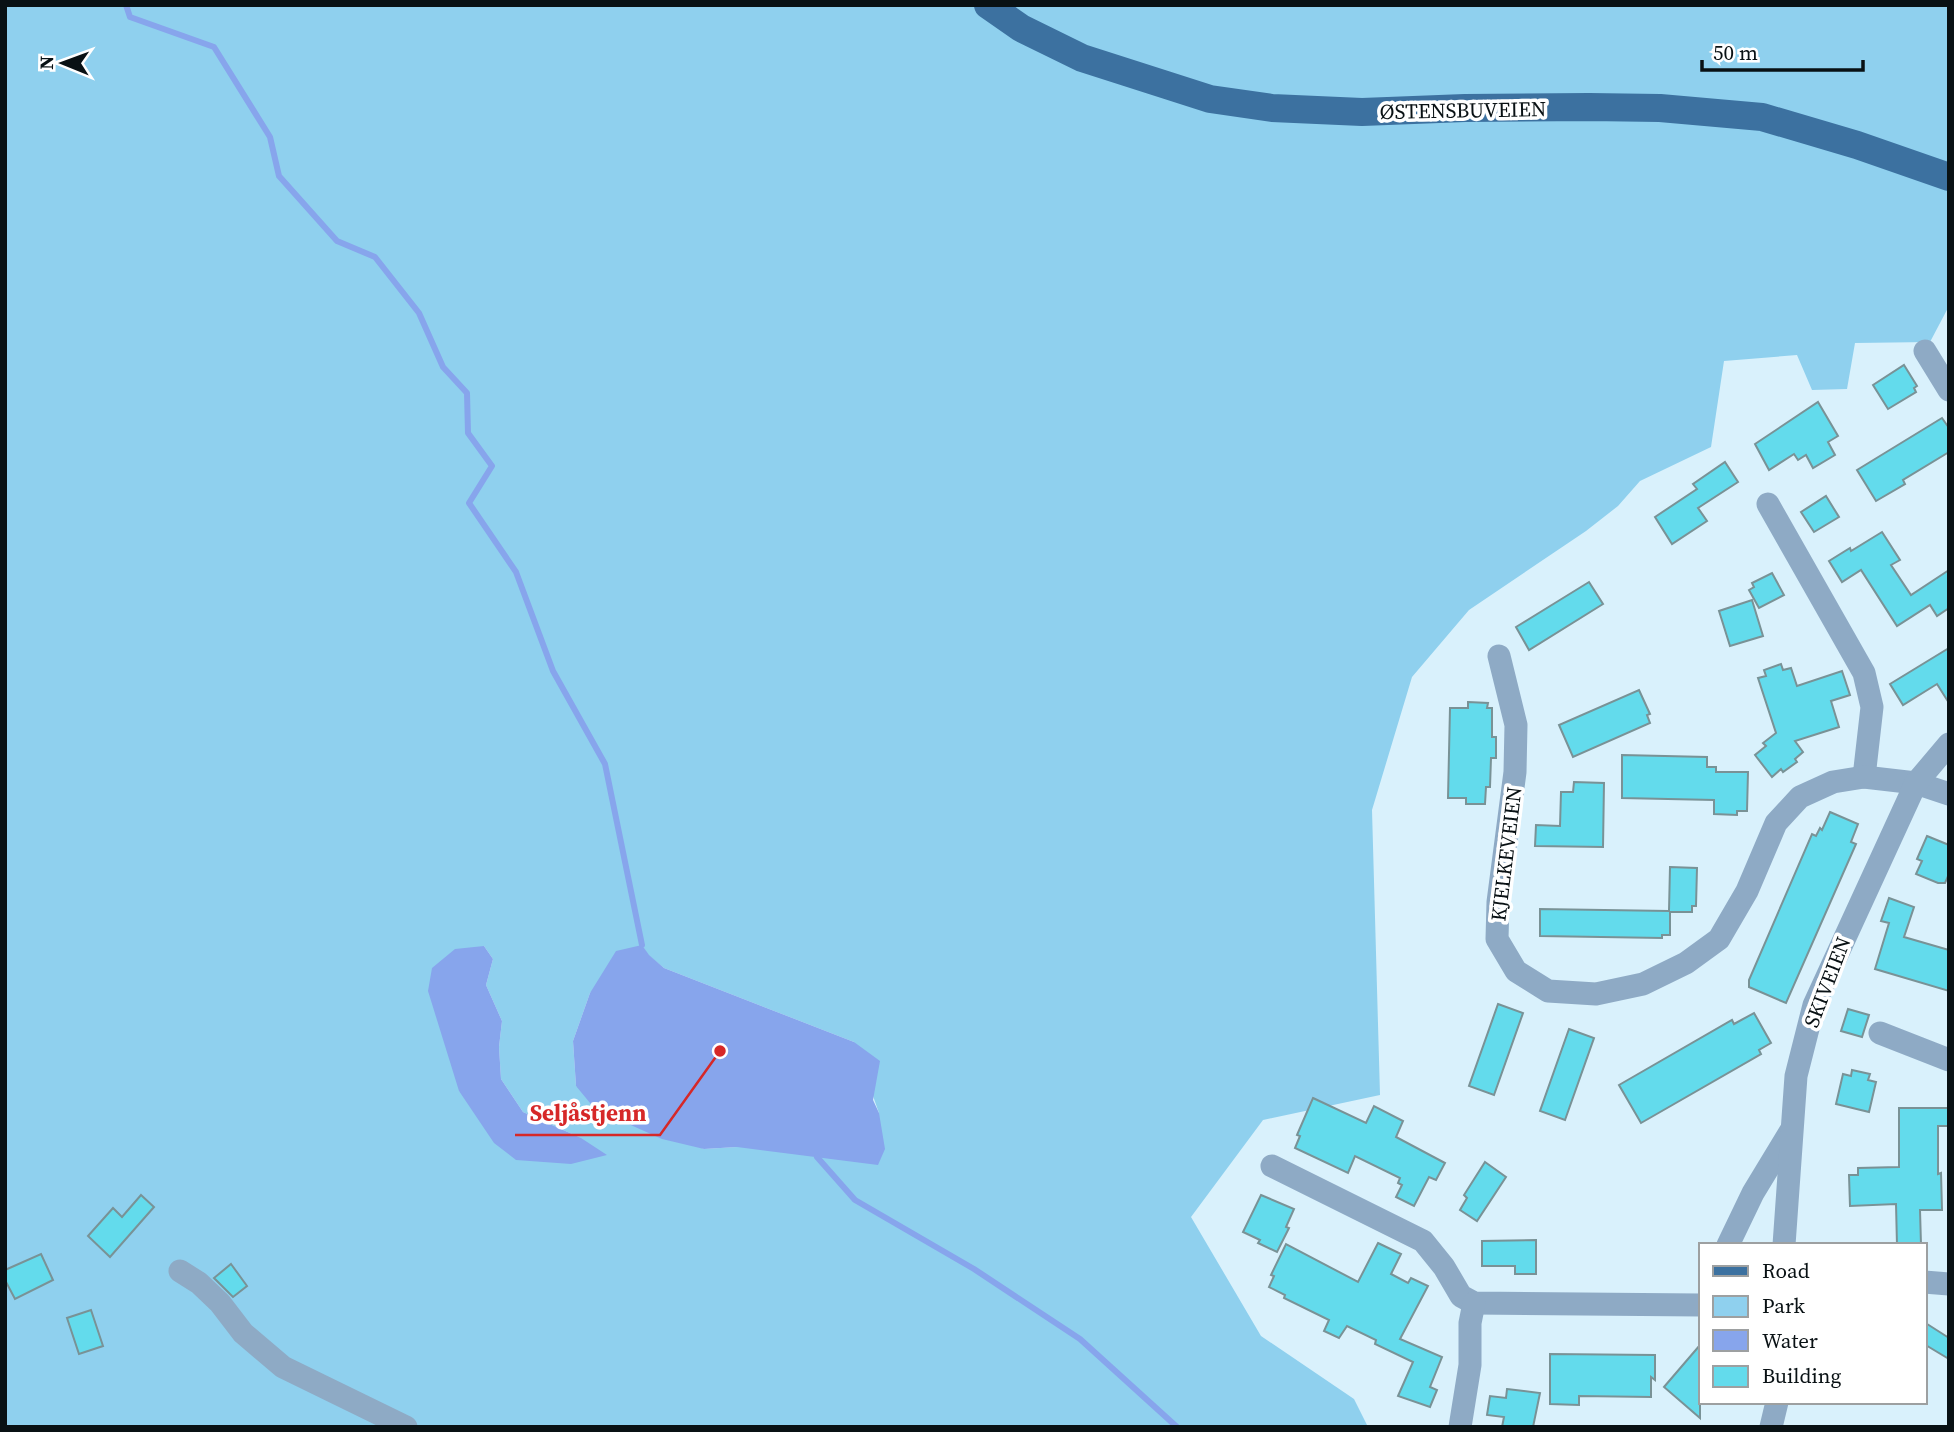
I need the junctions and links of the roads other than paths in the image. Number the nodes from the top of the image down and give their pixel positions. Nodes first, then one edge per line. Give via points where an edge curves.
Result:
1 (988, 5) edge
2 (1949, 177) edge
3 (1925, 351) dead end
4 (1949, 390) edge
5 (1768, 504) dead end
6 (1499, 656) dead end
7 (1949, 744) edge
8 (1864, 777) junction
9 (1916, 783) junction
10 (1949, 794) edge
11 (1880, 1032) dead end
12 (1949, 1060) edge
13 (1792, 1129) junction
14 (1272, 1166) dead end
15 (1729, 1243) edge
16 (1784, 1243) edge
17 (180, 1271) dead end
18 (1926, 1282) edge
19 (1949, 1284) edge
20 (1474, 1303) junction
21 (1699, 1305) edge
22 (1777, 1404) edge
23 (406, 1427) edge
24 (1460, 1427) edge
25 (1772, 1427) edge

1 - 2 main road, ØSTENSBUVEIEN via 1021,28 1082,58 1210,99 1272,108 1362,112 1589,107 1762,117
3 - 4 street
5 - 8 street via 1864,673 1872,707
6 - 8 street, KJELKEVEIEN via 1516,725 1516,772 1497,939 1516,971 1548,991 1597,995 1643,984 1686,963 1719,939 1776,823 1800,797 1833,782
7 - 9 street, SKIVEIEN
8 - 9 street, KJELKEVEIEN
9 - 10 street, KJELKEVEIEN
9 - 13 street, SKIVEIEN via 1814,1005 1796,1076
11 - 12 street
13 - 15 street
13 - 16 street, SKIVEIEN
14 - 20 street via 1423,1241 1461,1296
17 - 23 street via 199,1283 243,1333 283,1367
18 - 19 street
20 - 21 street
20 - 24 street
22 - 25 street

